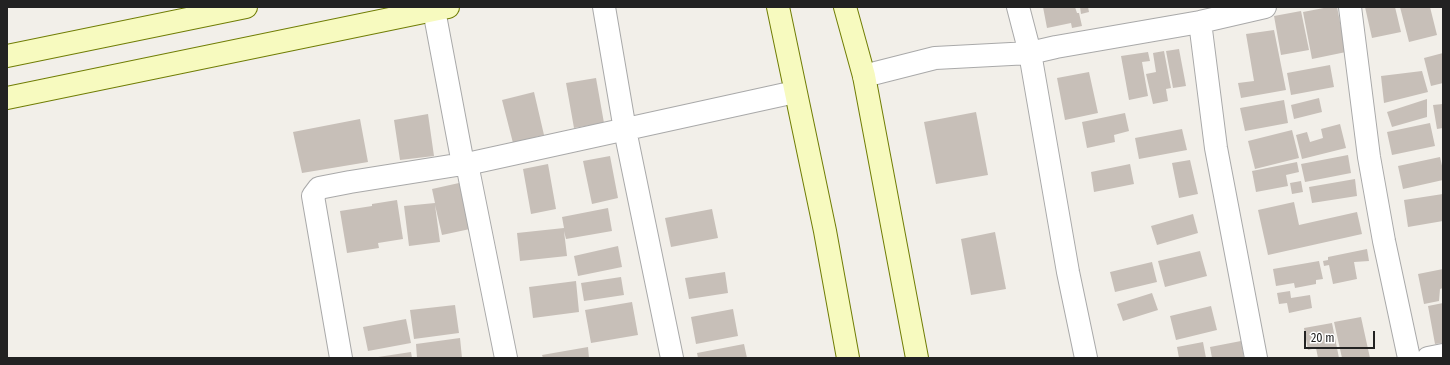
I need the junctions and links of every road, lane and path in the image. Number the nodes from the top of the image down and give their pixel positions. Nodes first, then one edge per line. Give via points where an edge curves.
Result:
1 (246, 7) edge
2 (604, 7) edge
3 (778, 7) edge
4 (844, 7) edge
5 (1018, 7) edge
6 (1265, 7) edge
7 (1350, 7) edge
8 (441, 9) edge
9 (1200, 22) junction
10 (1030, 53) junction
11 (7, 56) edge
12 (864, 76) junction
13 (795, 92) junction
14 (7, 98) edge
15 (625, 130) junction
16 (465, 164) junction
17 (341, 358) edge
18 (506, 358) edge
19 (672, 358) edge
20 (848, 358) edge
21 (917, 358) edge
22 (1086, 358) edge
23 (1256, 358) edge
24 (1409, 358) edge

1 - 11 main road
2 - 15 street
3 - 13 main road
4 - 12 main road
5 - 10 street
6 - 9 street
7 - 24 street via 1369,157
8 - 14 main road
8 - 16 street
9 - 10 street
9 - 23 street via 1216,148
10 - 12 street via 935,58
10 - 22 street via 1068,272
12 - 21 main road
13 - 15 street
13 - 20 main road via 825,231
15 - 16 street
15 - 19 street
16 - 17 street via 330,185 319,188 313,196
16 - 18 street

